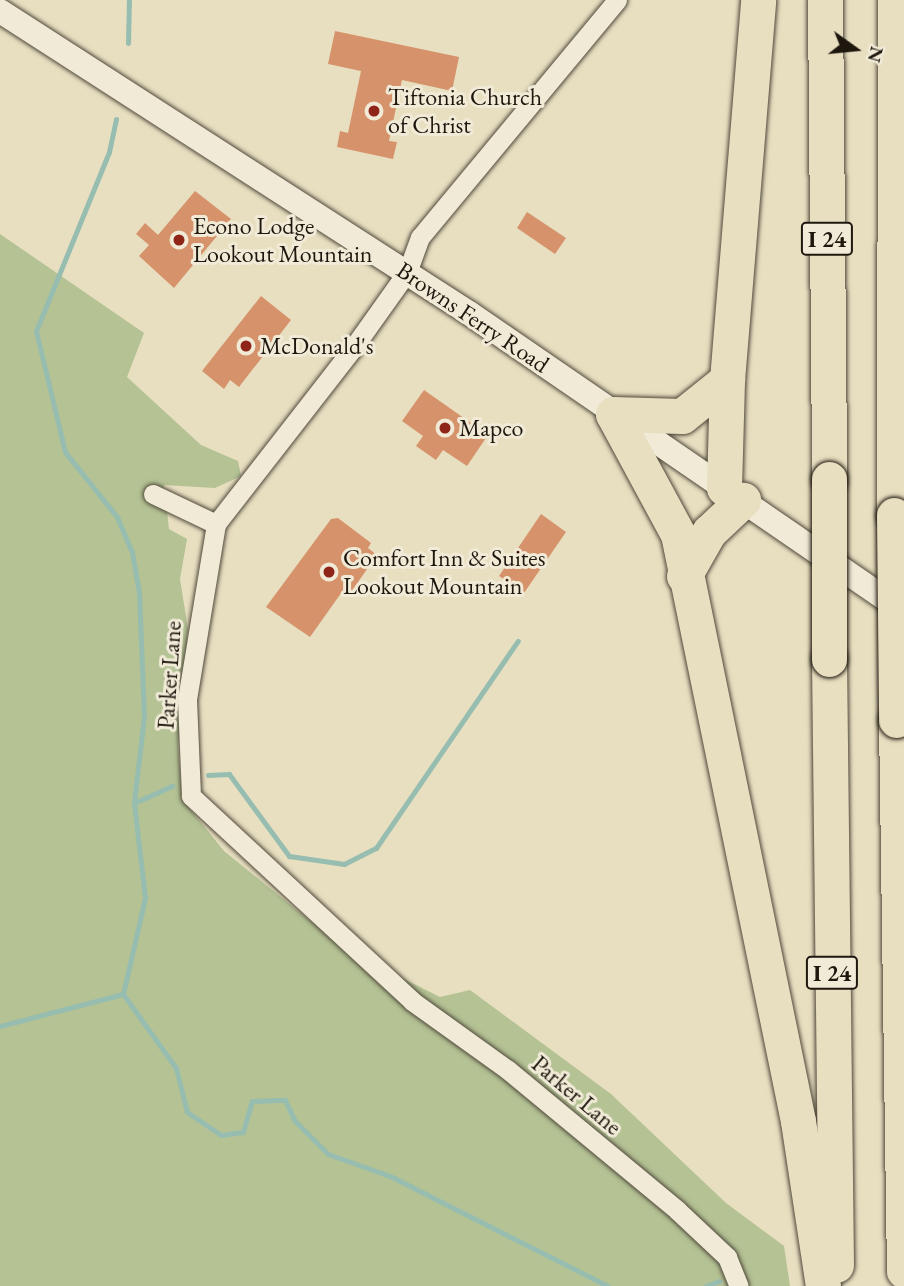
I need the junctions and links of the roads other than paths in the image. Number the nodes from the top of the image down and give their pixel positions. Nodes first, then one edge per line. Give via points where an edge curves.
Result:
1 (617, 0) edge
2 (758, 0) edge
3 (825, 0) edge
4 (895, 0) edge
5 (0, 11) edge
6 (407, 272) junction
7 (727, 380) junction
8 (612, 414) junction
9 (153, 494) dead end
10 (733, 494) junction
11 (216, 524) junction
12 (684, 576) junction
13 (904, 612) edge
14 (904, 1271) edge
15 (739, 1286) edge
16 (823, 1286) edge
17 (836, 1286) edge

1 - 6 street, Parker Lane via 420,237
2 - 7 highway
3 - 17 highway, I 24, bridge
4 - 14 highway, bridge via 894,515
5 - 6 street, Browns Ferry Road
6 - 8 street, Browns Ferry Road
6 - 11 street, Parker Lane
7 - 8 highway via 682,416
7 - 10 highway
8 - 10 street, Browns Ferry Road
8 - 12 highway via 678,534
9 - 11 street
10 - 12 highway
10 - 13 street, Browns Ferry Road
11 - 15 street, Parker Lane via 187,700 191,796 412,1001 508,1070 677,1210 727,1257
12 - 16 highway via 797,1121

